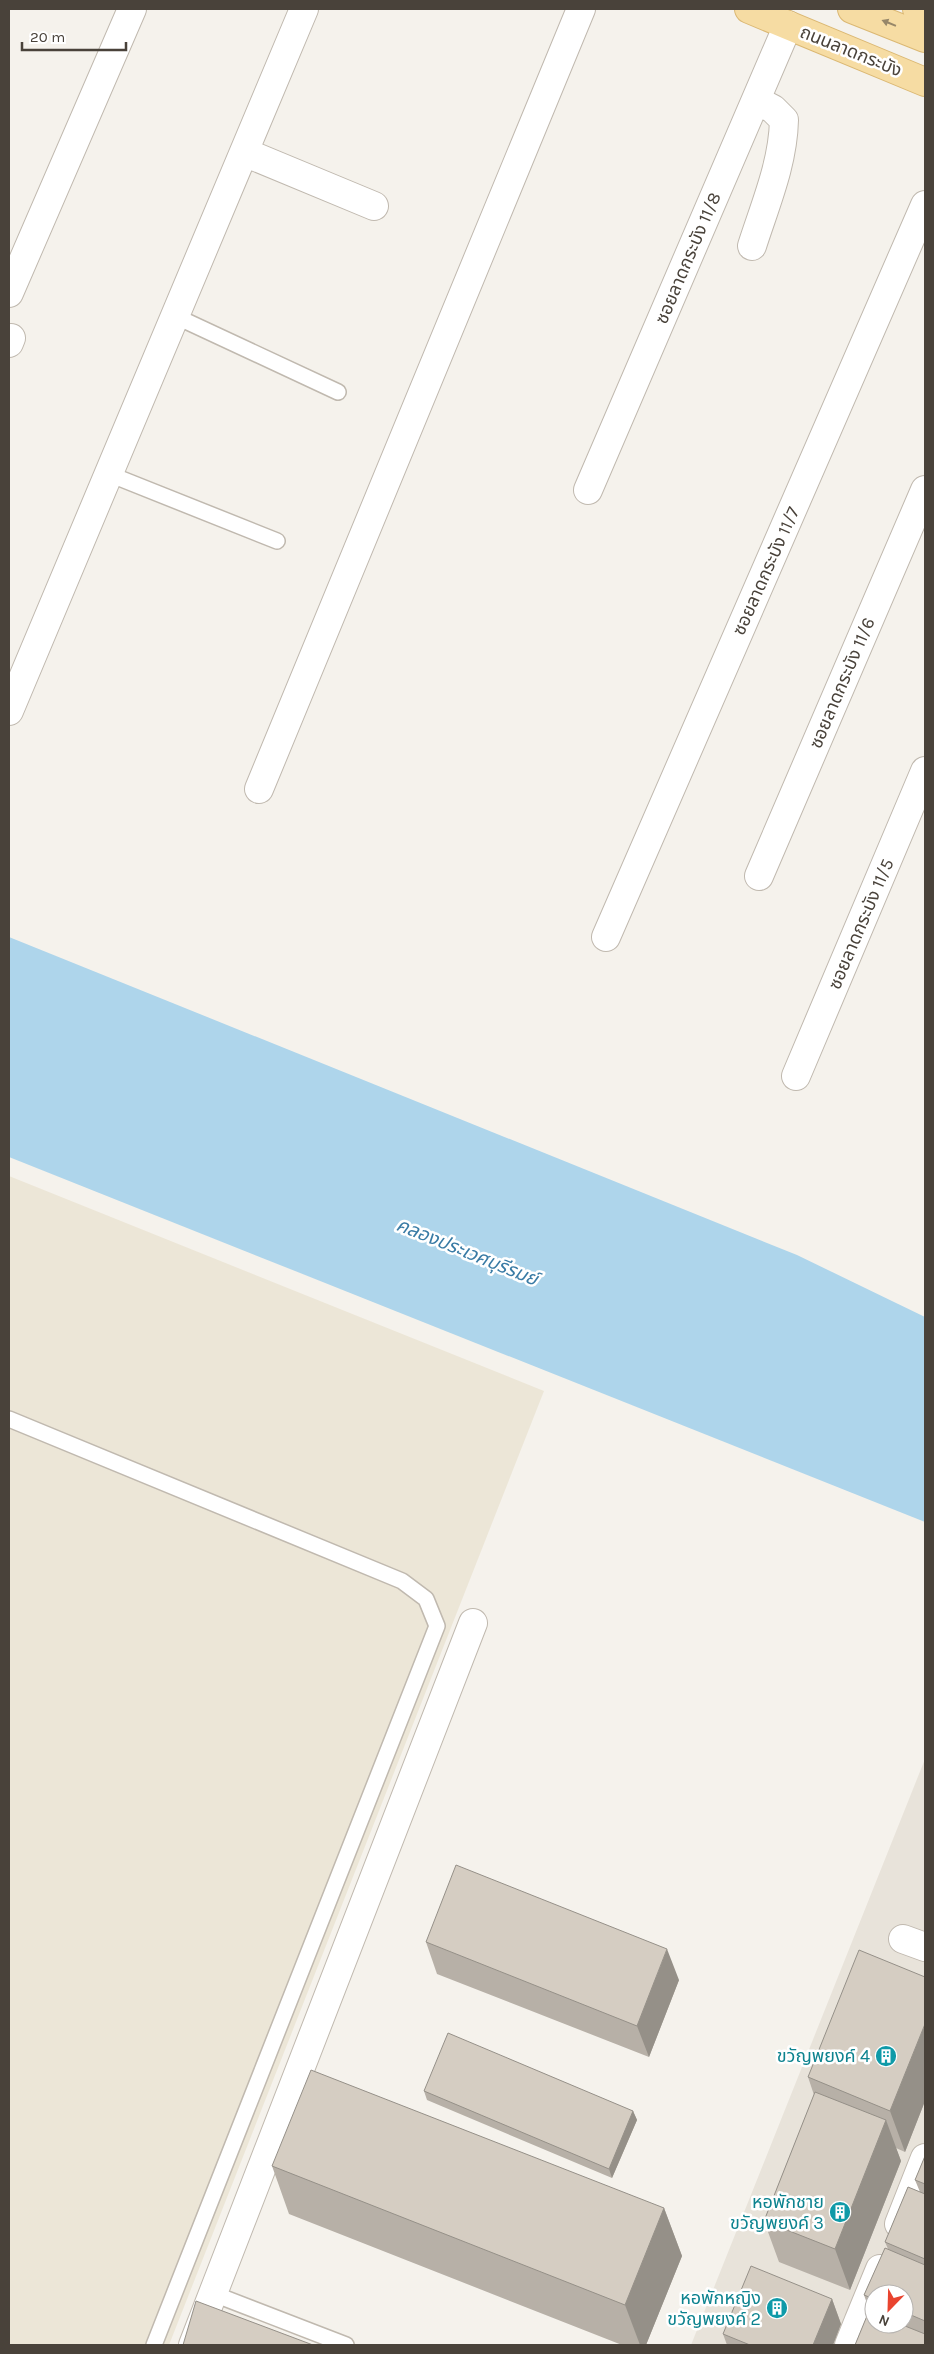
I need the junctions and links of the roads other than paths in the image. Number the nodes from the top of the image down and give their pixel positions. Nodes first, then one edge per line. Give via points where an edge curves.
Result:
1 (132, 9) edge
2 (304, 9) edge
3 (581, 9) edge
4 (749, 9) edge
5 (852, 9) edge
6 (916, 9) edge
7 (925, 12) edge
8 (788, 25) junction
9 (925, 38) edge
10 (925, 82) edge
11 (756, 100) junction
12 (244, 152) junction
13 (925, 205) edge
14 (374, 206) dead end
15 (752, 246) dead end
16 (9, 293) edge
17 (175, 316) junction
18 (338, 392) dead end
19 (109, 474) junction
20 (588, 490) dead end
21 (925, 490) edge
22 (277, 541) dead end
23 (9, 711) edge
24 (925, 771) edge
25 (259, 789) dead end
26 (759, 876) dead end
27 (606, 937) dead end
28 (796, 1076) dead end
29 (9, 1419) edge
30 (473, 1623) dead end
31 (925, 2158) edge
32 (925, 2206) edge
33 (878, 2284) edge
34 (893, 2284) edge
35 (214, 2294) junction
36 (864, 2319) edge
37 (154, 2345) edge
38 (194, 2345) edge
39 (346, 2345) edge
40 (849, 2345) edge

1 - 16 street
2 - 12 street
3 - 25 street
4 - 8 main road, ถนนลาดกระบัง
9 -> 5 main road
6 - 7 main road
8 - 10 main road, ถนนลาดกระบัง
8 - 11 street, ซอยลาดกระบัง 11/8
11 - 15 street via 773,109 784,120 784,139
11 - 20 street, ซอยลาดกระบัง 11/8
12 - 14 street
12 - 17 street
13 - 27 street, ซอยลาดกระบัง 11/7
17 - 18 lane
17 - 19 street
19 - 22 lane
19 - 23 street
21 - 26 street, ซอยลาดกระบัง 11/6
24 - 28 street, ซอยลาดกระบัง 11/5
29 - 37 lane via 402,1580 426,1599 437,1626
30 - 35 street
31 - 33 street
32 - 34 street
35 - 38 street
35 - 39 lane
36 - 40 street

